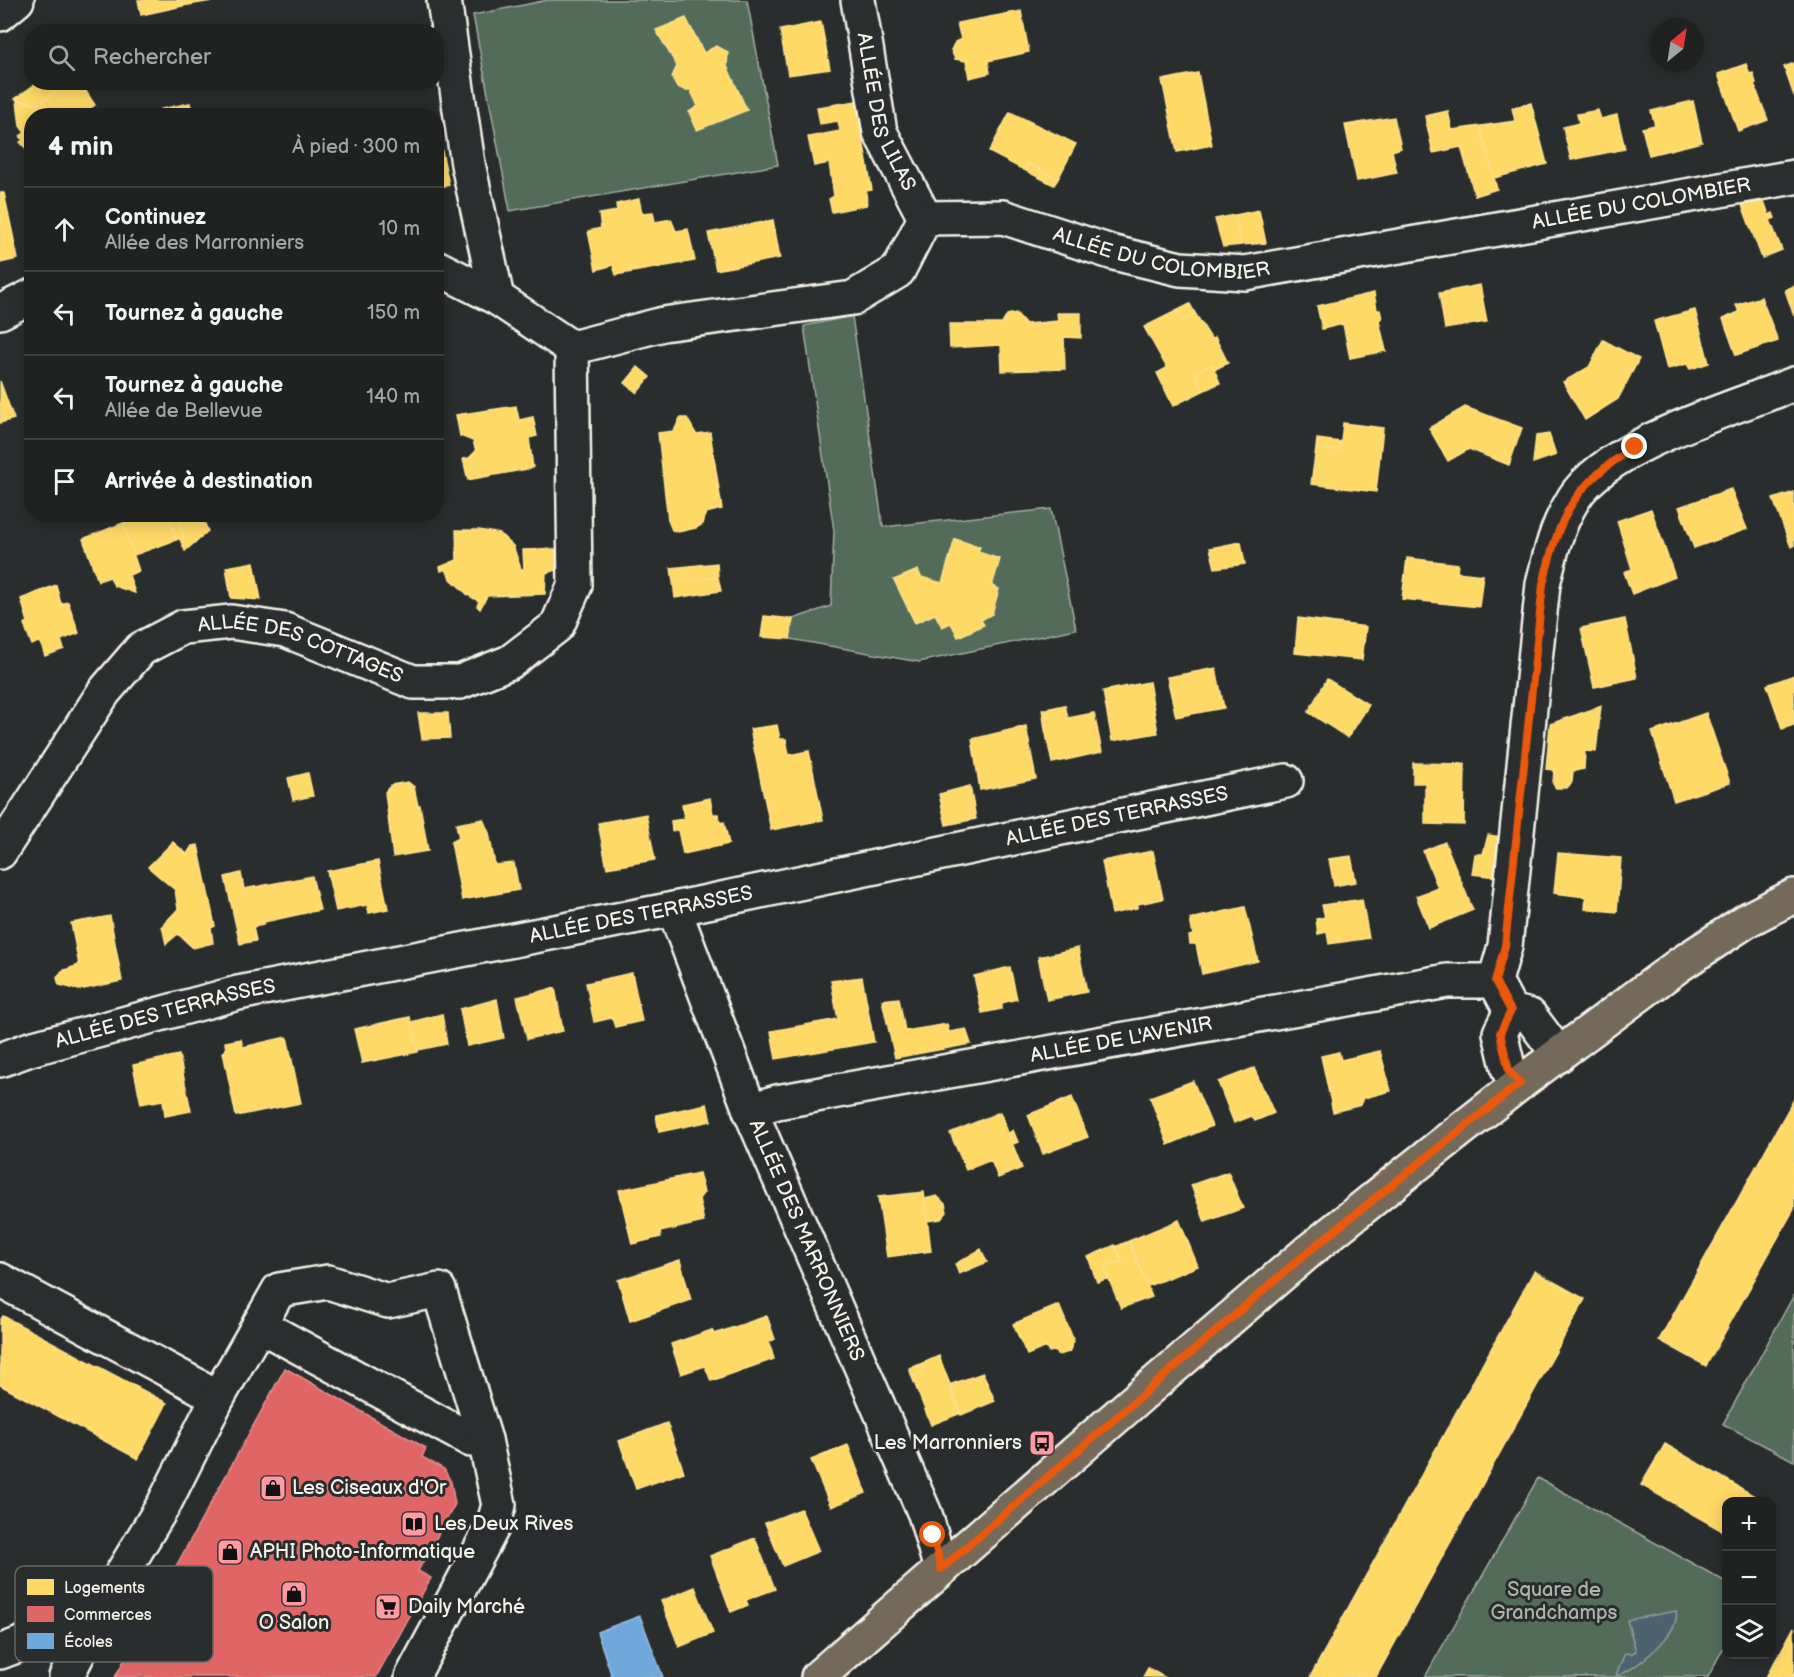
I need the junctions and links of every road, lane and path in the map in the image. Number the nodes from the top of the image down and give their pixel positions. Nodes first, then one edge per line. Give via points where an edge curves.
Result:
1 (17, 0) edge
2 (444, 0) edge
3 (858, 0) edge
4 (0, 15) edge
5 (1794, 177) edge
6 (925, 218) junction
7 (444, 271) edge
8 (497, 298) junction
9 (24, 300) edge
10 (0, 312) edge
11 (572, 348) junction
12 (1794, 384) edge
13 (1286, 781) dead end
14 (0, 852) edge
15 (1794, 896) edge
16 (674, 909) junction
17 (1495, 981) junction
18 (1511, 1011) junction
19 (1559, 1055) junction
20 (0, 1060) edge
21 (1520, 1083) junction
22 (750, 1110) junction
23 (0, 1280) edge
24 (259, 1325) junction
25 (218, 1397) junction
26 (485, 1440) junction
27 (126, 1566) edge
28 (941, 1569) junction
29 (44, 1662) edge
30 (74, 1662) edge
31 (53, 1677) edge
32 (66, 1677) edge
33 (412, 1677) edge
34 (818, 1677) edge

1 - 4 street
2 - 8 street via 468,164
3 - 6 street, ALLÉE DES LILAS via 880,132
5 - 6 street, ALLÉE DU COLOMBIER via 1245,273 1180,269 1003,218
6 - 11 street via 898,271 853,298 663,324
7 - 8 street
8 - 11 street
9 - 10 street
11 - 14 street, ALLÉE DES COTTAGES via 575,585 557,626 510,662 460,682 414,682 285,630 231,622 183,627 141,649 104,692
12 - 17 street via 1635,447 1604,466 1574,497 1553,540 1543,584 1505,946
13 - 16 street, ALLÉE DES TERRASSES
15 - 19 main road via 1749,919 1688,960
16 - 20 street, ALLÉE DES TERRASSES via 238,993
16 - 22 street, ALLÉE DES MARRONNIERS
17 - 18 street
17 - 22 street, ALLÉE DE L'AVENIR via 1447,981
18 - 19 street via 1530,1016
18 - 21 street via 1500,1033 1509,1071
19 - 21 main road
21 - 28 main road via 1310,1250
22 - 28 street, ALLÉE DES MARRONNIERS via 925,1514
23 - 25 street
24 - 25 street
24 - 26 street via 471,1440
24 - 26 street via 279,1290 328,1282 388,1301 439,1290
25 - 27 street via 164,1504
26 - 33 street via 499,1505 493,1526
28 - 34 main road
29 - 31 street
30 - 32 street

